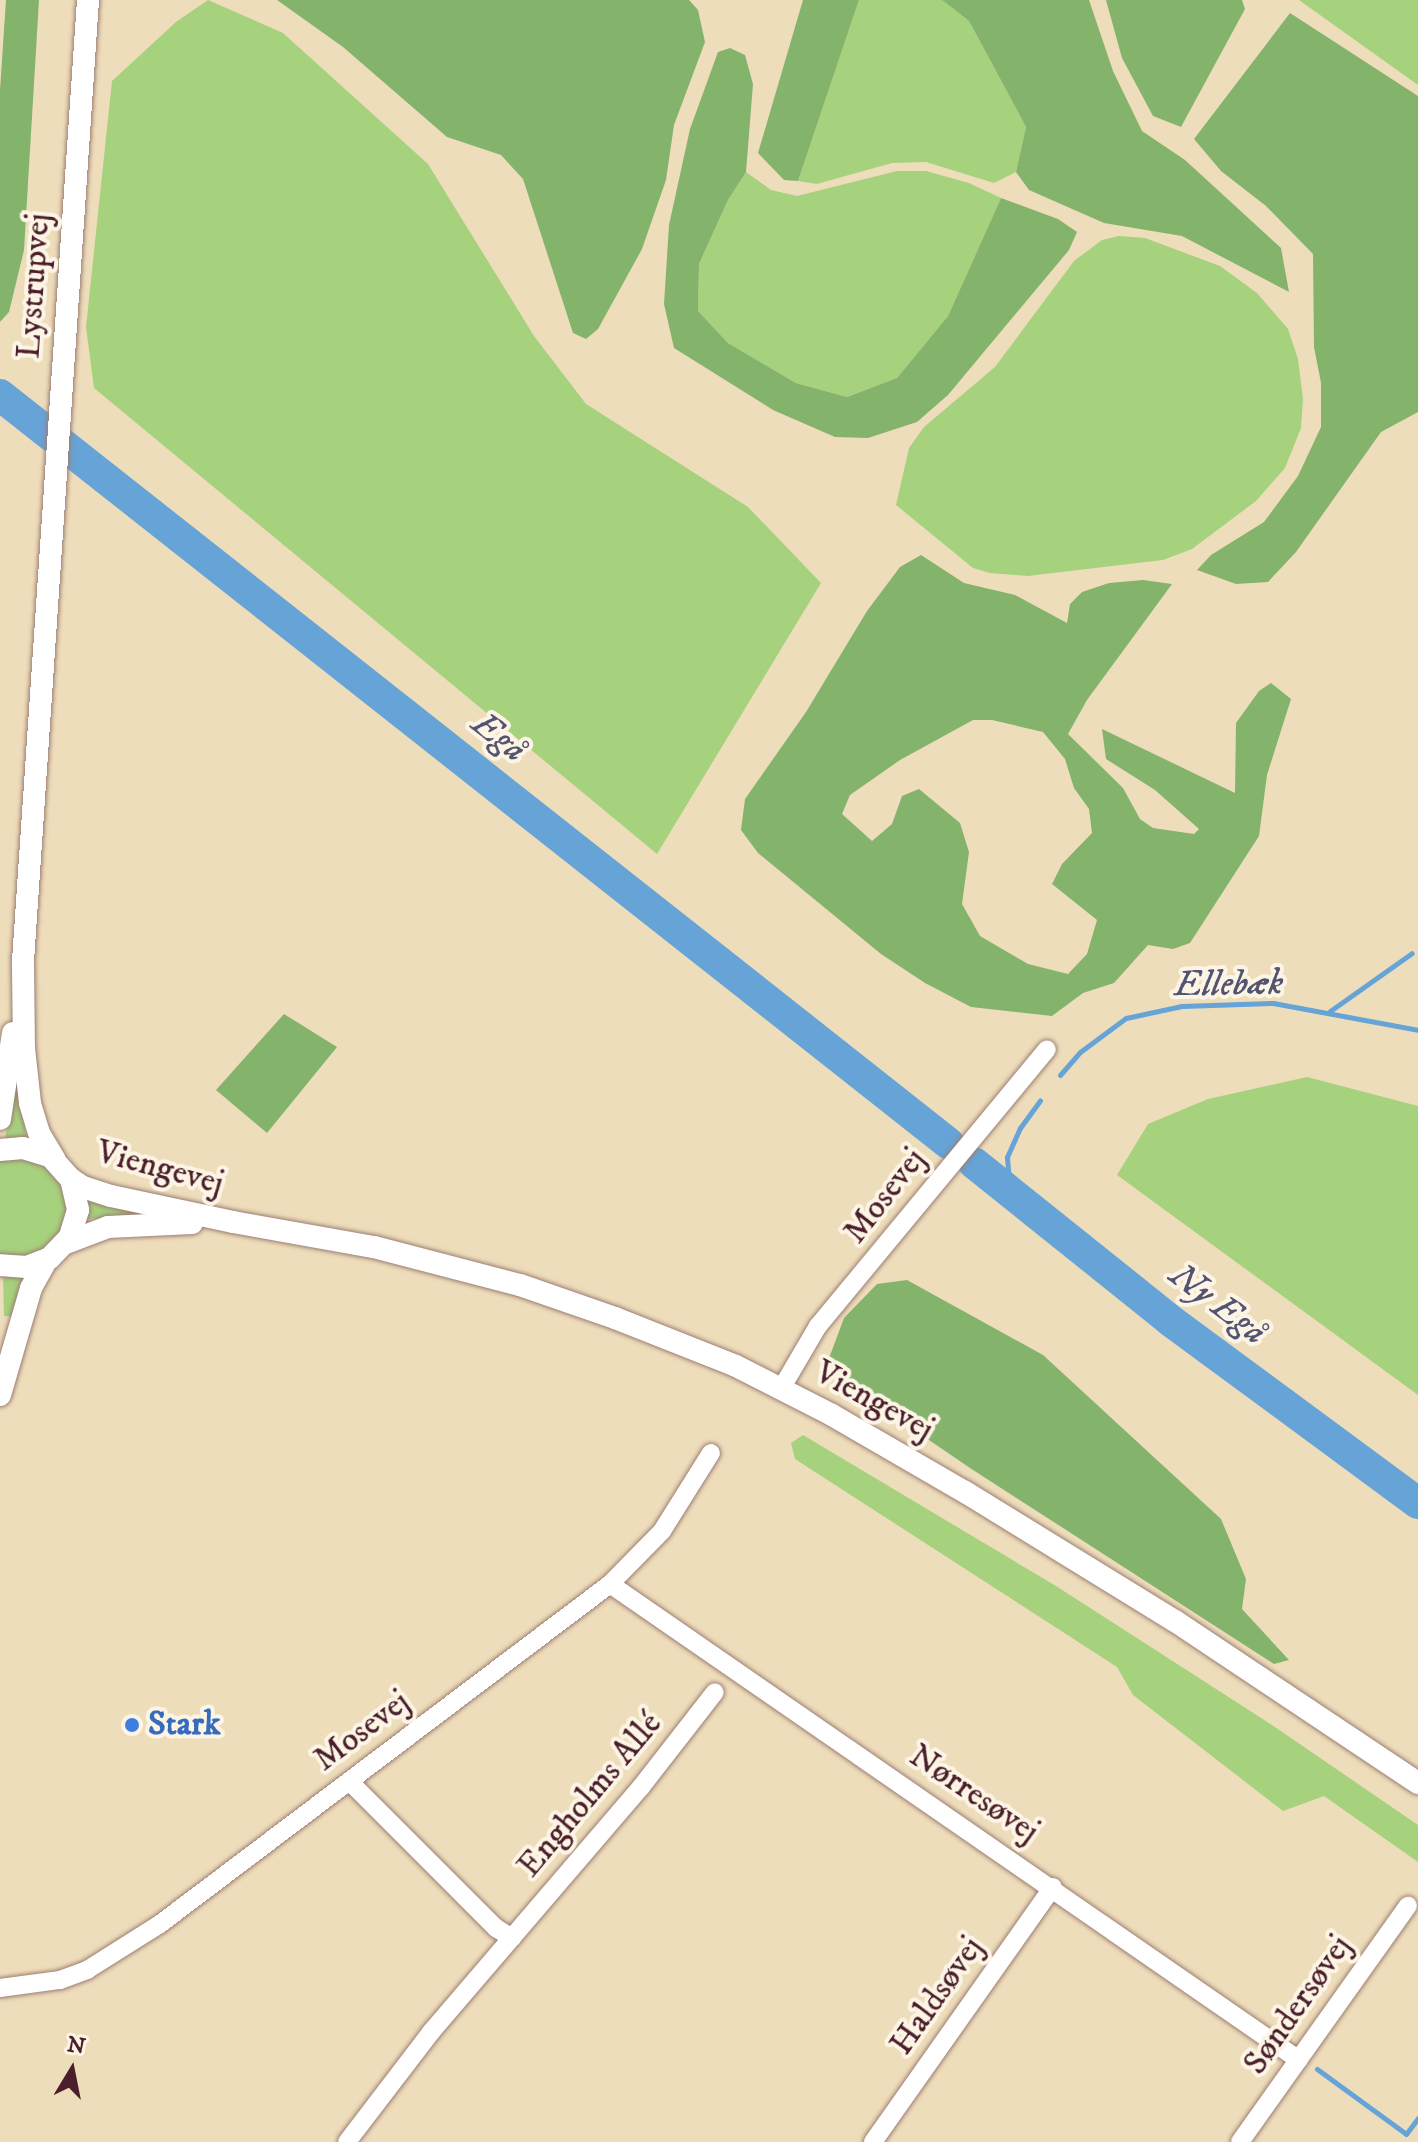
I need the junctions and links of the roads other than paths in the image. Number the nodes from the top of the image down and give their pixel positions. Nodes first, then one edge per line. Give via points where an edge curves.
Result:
1 (88, 0) edge
2 (23, 961) junction
3 (17, 987) junction
4 (0, 1048) edge
5 (1047, 1049) dead end
6 (0, 1119) edge
7 (0, 1150) edge
8 (55, 1160) junction
9 (71, 1179) junction
10 (233, 1222) junction
11 (66, 1243) junction
12 (46, 1261) junction
13 (0, 1265) edge
14 (781, 1389) junction
15 (0, 1395) edge
16 (711, 1453) dead end
17 (610, 1584) junction
18 (715, 1692) dead end
19 (349, 1781) junction
20 (1418, 1783) edge
21 (1053, 1887) junction
22 (1408, 1906) dead end
23 (512, 1938) junction
24 (0, 1988) edge
25 (1299, 2060) junction
26 (347, 2142) edge
27 (873, 2142) edge
28 (1240, 2142) edge

1 - 2 street, Lystrupvej
2 - 3 street, Lystrupvej
2 - 8 street, Lystrupvej via 30,1103
3 - 4 street
3 - 6 street, Lystrupvej
5 - 14 street, Mosevej via 818,1326
7 - 8 street via 31,1149
8 - 9 street, Lystrupvej
9 - 10 street, Viengevej via 98,1193
9 - 11 street via 78,1210
10 - 11 street, Viengevej via 108,1227
10 - 14 street, Viengevej via 374,1247 520,1285 615,1318
11 - 12 street
12 - 13 street via 27,1267
12 - 15 street via 31,1288
14 - 20 street, Viengevej via 902,1455 1175,1621
16 - 17 street, Mosevej via 662,1531
17 - 19 street, Mosevej
17 - 21 street, Nørresøvej
18 - 23 street, Engholms Allé
19 - 23 street
19 - 24 street, Mosevej via 124,1950 60,1980
21 - 25 street, Nørresøvej
21 - 27 street, Haldsøvej
22 - 25 street, Søndersøvej
23 - 26 street, Engholms Allé
25 - 28 street, Søndersøvej

